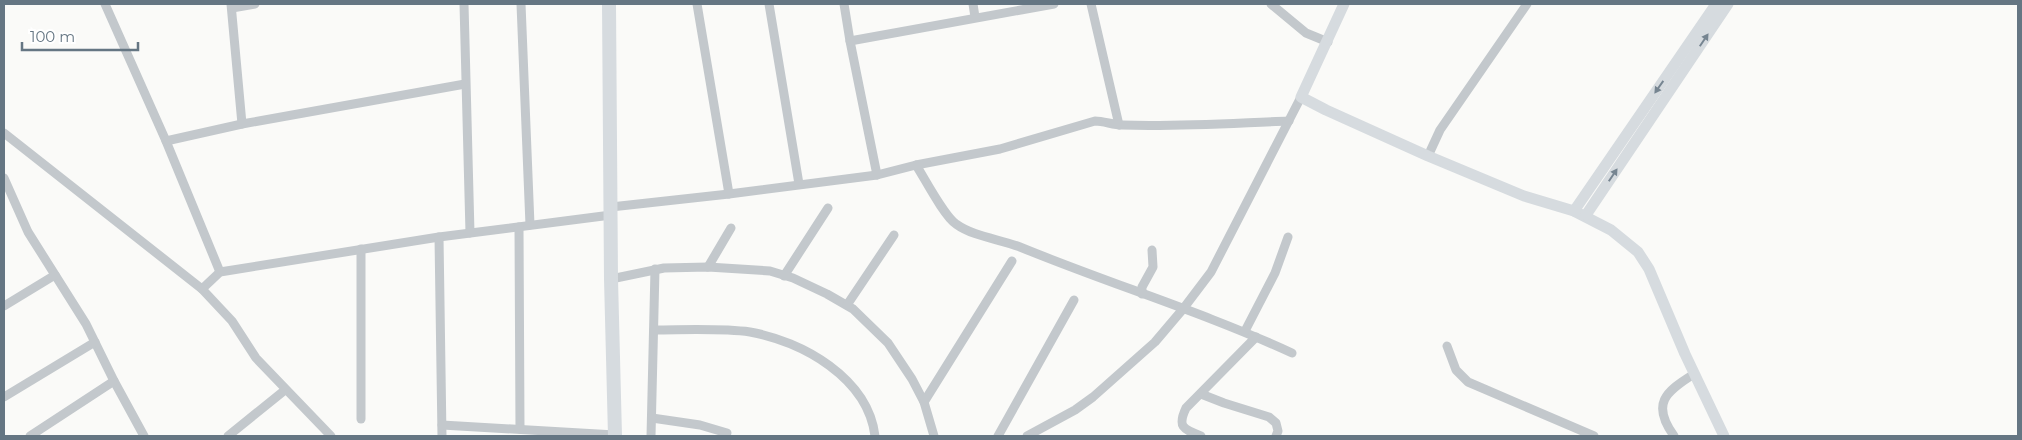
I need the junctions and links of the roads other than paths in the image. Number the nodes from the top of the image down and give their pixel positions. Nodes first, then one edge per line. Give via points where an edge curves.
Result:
1 (105, 4) edge
2 (255, 4) edge
3 (464, 4) edge
4 (521, 4) edge
5 (609, 4) edge
6 (697, 4) edge
7 (769, 4) edge
8 (844, 4) edge
9 (973, 4) edge
10 (1054, 4) edge
11 (1091, 4) edge
12 (1271, 4) edge
13 (1344, 4) edge
14 (1527, 4) edge
15 (1716, 4) edge
16 (1728, 4) edge
17 (231, 6) edge
18 (975, 17) junction
19 (850, 41) junction
20 (1328, 42) junction
21 (465, 84) junction
22 (1301, 97) junction
23 (1289, 121) junction
24 (242, 124) junction
25 (1119, 125) junction
26 (4, 133) edge
27 (166, 141) junction
28 (1428, 156) junction
29 (916, 165) junction
30 (877, 175) junction
31 (4, 178) edge
32 (799, 184) junction
33 (729, 194) junction
34 (828, 208) dead end
35 (611, 211) junction
36 (1574, 211) junction
37 (1586, 215) junction
38 (530, 225) junction
39 (519, 227) junction
40 (731, 228) dead end
41 (470, 233) junction
42 (894, 235) dead end
43 (439, 237) junction
44 (1288, 237) dead end
45 (361, 249) junction
46 (1152, 250) dead end
47 (1012, 261) dead end
48 (708, 267) junction
49 (655, 269) junction
50 (220, 272) junction
51 (55, 275) junction
52 (784, 276) junction
53 (611, 279) junction
54 (202, 290) junction
55 (1142, 294) junction
56 (1074, 300) dead end
57 (847, 305) junction
58 (4, 306) edge
59 (1183, 309) junction
60 (654, 330) junction
61 (1245, 331) junction
62 (1256, 337) junction
63 (95, 342) junction
64 (1447, 346) dead end
65 (1292, 353) dead end
66 (1694, 374) junction
67 (114, 382) junction
68 (285, 390) junction
69 (1201, 394) junction
70 (4, 397) edge
71 (924, 402) junction
72 (652, 418) junction
73 (361, 419) dead end
74 (442, 425) junction
75 (520, 429) junction
76 (727, 433) dead end
77 (30, 436) edge
78 (144, 436) edge
79 (228, 436) edge
80 (330, 436) edge
81 (442, 436) edge
82 (615, 436) edge
83 (651, 436) edge
84 (875, 436) edge
85 (933, 436) edge
86 (998, 436) edge
87 (1026, 436) edge
88 (1201, 436) edge
89 (1276, 436) edge
90 (1594, 436) edge
91 (1674, 436) edge
92 (1724, 436) edge

1 - 27 street
2 - 17 street
3 - 21 street
4 - 38 street
5 - 35 main road
6 - 33 street
7 - 32 street
8 - 19 street
9 - 18 street
10 - 18 street
11 - 25 street
12 - 20 street via 1306,33
13 - 20 street
14 - 28 street via 1440,130
15 -> 36 street
37 -> 16 street
17 - 24 street
18 - 19 street
19 - 30 street
20 - 22 street
21 - 24 street
21 - 41 street
22 - 23 street
22 - 28 street
23 - 25 street
23 - 59 street via 1210,272
24 - 27 street
25 - 29 street via 1095,122 1000,150
26 - 54 street
27 - 50 street
28 - 36 street via 1524,196
29 - 30 street
29 - 55 street via 951,220 960,228 1007,242
30 - 32 street
31 - 51 street via 28,232
32 - 33 street
33 - 35 street
34 - 52 street
35 - 38 street
35 - 53 main road
36 - 37 street
37 - 66 street via 1638,252
38 - 39 street
39 - 41 street
39 - 75 street
40 - 48 street
41 - 43 street
42 - 57 street
43 - 45 street
43 - 74 street
44 - 61 street via 1275,273
45 - 50 street
45 - 73 street
46 - 55 street via 1153,267 1142,287
47 - 71 street
48 - 49 street
48 - 52 street via 770,271
49 - 53 street
49 - 60 street
50 - 54 street
51 - 58 street
51 - 63 street
52 - 57 street
53 - 82 main road
54 - 68 street via 232,321 256,358
55 - 59 street
56 - 86 street
57 - 71 street via 888,343
59 - 61 street
59 - 87 street via 1156,342 1094,397
60 - 72 street
60 - 84 street via 748,332 795,346 830,366 851,385 870,414
61 - 62 street
62 - 65 street
62 - 69 street
63 - 67 street
63 - 70 street
64 - 90 street via 1456,370 1468,382
66 - 91 street via 1676,385 1662,404 1664,422
66 - 92 street
67 - 77 street
67 - 78 street
68 - 79 street
68 - 80 street
69 - 88 street via 1186,408 1181,418 1186,430
69 - 89 street via 1269,417 1276,423
71 - 85 street
72 - 76 street via 700,424
72 - 83 street
74 - 75 street
74 - 81 street
75 - 82 street

